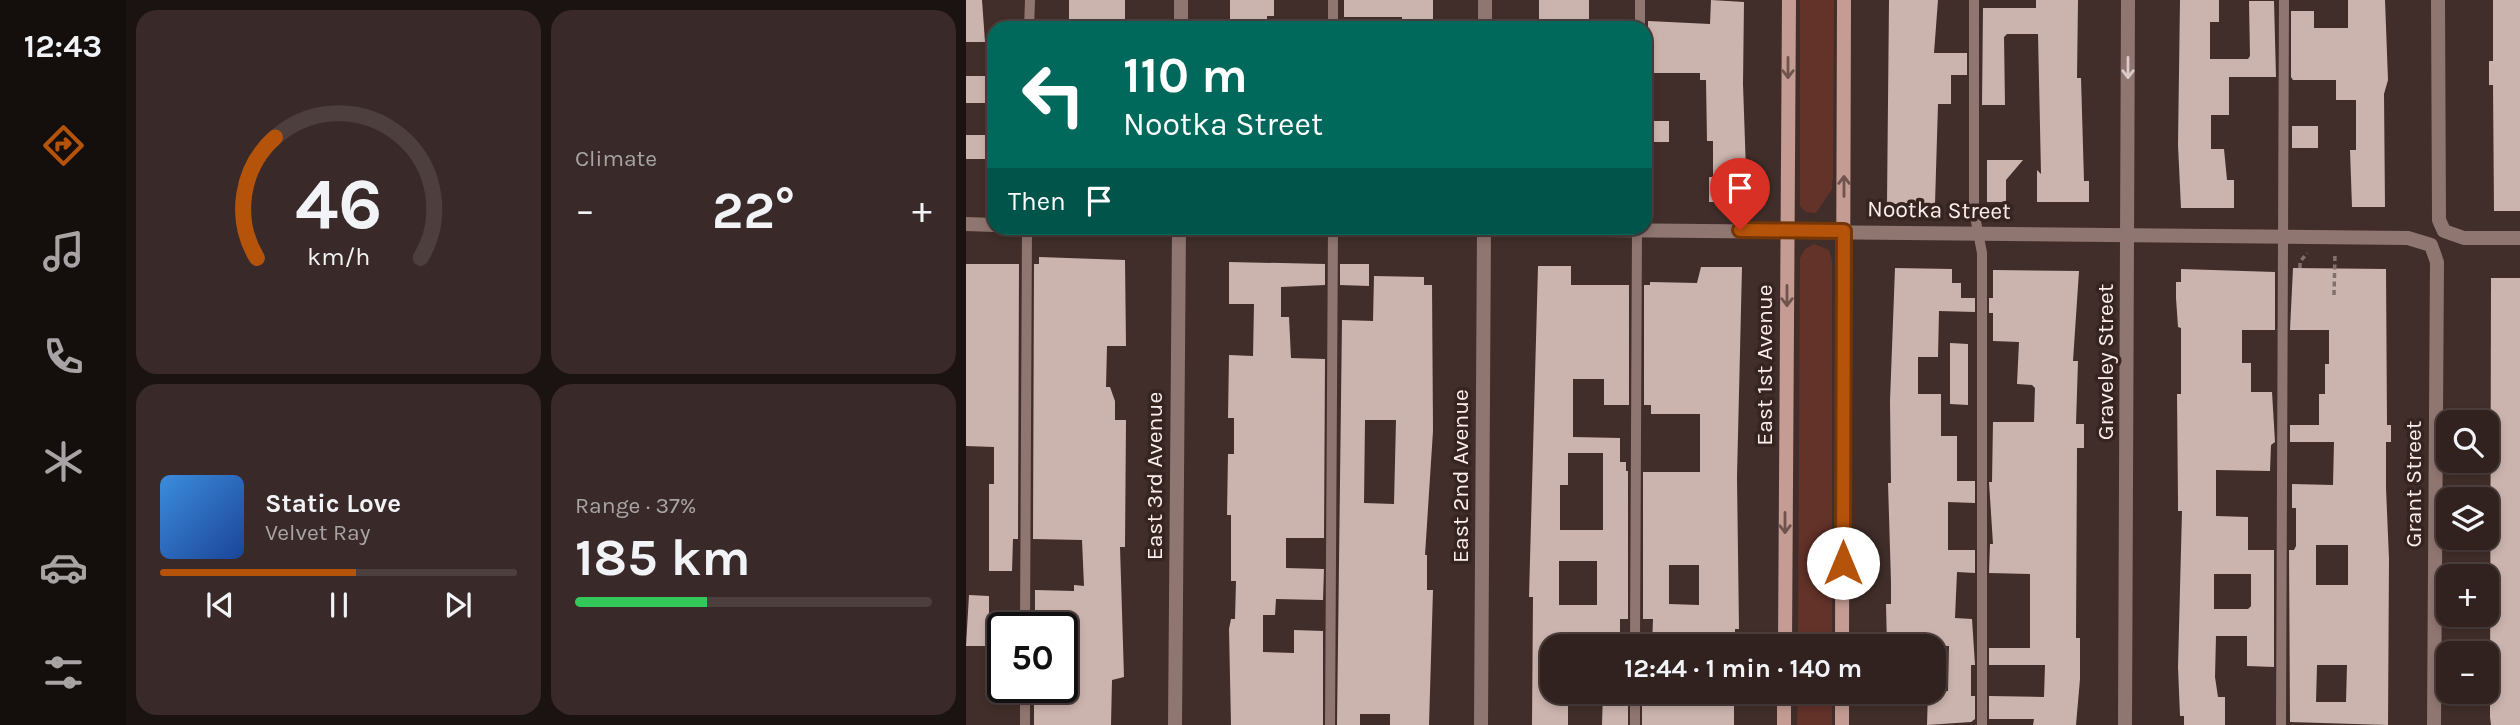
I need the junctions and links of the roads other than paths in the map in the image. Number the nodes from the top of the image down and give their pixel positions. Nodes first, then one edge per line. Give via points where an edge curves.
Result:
1 (1030, 0) edge
2 (1181, 0) edge
3 (1333, 0) edge
4 (1485, 0) edge
5 (1640, 0) edge
6 (1789, 0) edge
7 (1844, 0) edge
8 (1974, 0) edge
9 (2128, 0) edge
10 (2284, 0) edge
11 (2438, 0) edge
12 (1029, 21) edge
13 (1181, 21) edge
14 (1333, 21) edge
15 (1485, 21) edge
16 (1640, 21) edge
17 (966, 224) edge
18 (987, 225) edge
19 (1652, 229) edge
20 (1787, 230) junction
21 (1844, 231) junction
22 (1978, 234) junction
23 (1027, 235) edge
24 (1179, 235) edge
25 (1333, 235) edge
26 (1484, 235) edge
27 (1637, 235) edge
28 (2128, 236) junction
29 (2282, 237) junction
30 (2520, 238) edge
31 (2431, 245) joint
32 (1025, 612) edge
33 (1635, 634) edge
34 (1785, 634) edge
35 (1842, 634) edge
36 (1025, 703) edge
37 (1635, 704) edge
38 (1784, 704) edge
39 (1842, 704) edge
40 (1025, 725) edge
41 (1175, 725) edge
42 (1330, 725) edge
43 (1481, 725) edge
44 (1635, 725) edge
45 (1784, 725) edge
46 (1842, 725) edge
47 (1982, 725) edge
48 (2125, 725) edge
49 (2281, 725) edge
50 (2434, 725) edge

1 - 12 lane
2 - 13 street
3 - 14 lane
4 - 15 street
5 - 16 lane
6 -> 20 main road, East 1st Avenue
21 -> 7 main road
8 - 22 lane via 1974,211
9 -> 28 street, Graveley Street
10 - 29 lane
11 - 30 street via 2438,211 2444,231 2464,238
17 - 18 street
19 - 20 street, Nootka Street
20 - 21 street, Nootka Street
20 -> 34 main road, East 1st Avenue
21 - 22 street, Nootka Street
21 - 35 main road
22 - 28 street, Nootka Street
22 - 47 lane via 1982,253
23 - 32 lane
24 - 41 street, East 3rd Avenue
25 - 42 lane
26 - 43 street, East 2nd Avenue
27 - 33 lane
28 - 29 street, Nootka Street
28 - 48 street, Graveley Street
29 - 31 street, Nootka Street via 2408,238
29 - 49 lane
31 - 50 street, Grant Street via 2437,262
36 - 40 lane
37 - 44 lane
38 - 45 main road
39 - 46 main road

